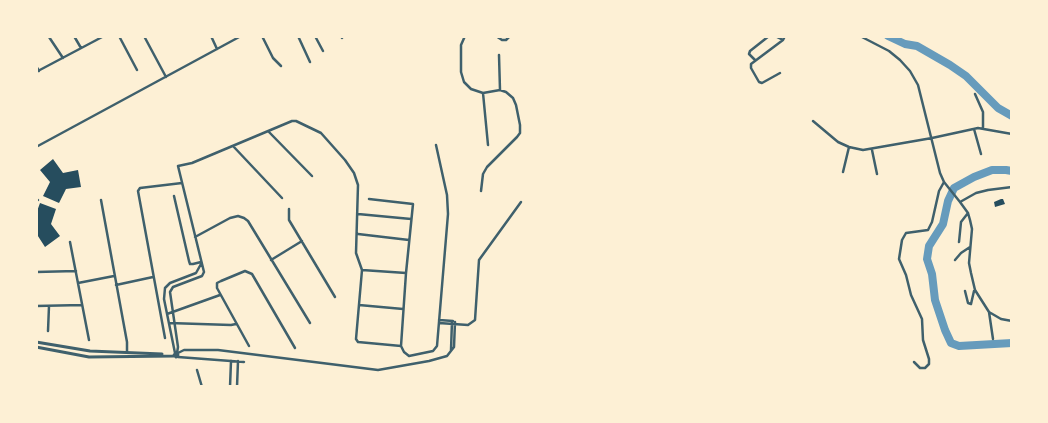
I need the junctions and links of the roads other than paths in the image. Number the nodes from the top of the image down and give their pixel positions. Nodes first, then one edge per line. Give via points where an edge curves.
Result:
1 (74, 36) edge
2 (104, 36) edge
3 (119, 36) edge
4 (144, 36) edge
5 (211, 36) edge
6 (240, 36) edge
7 (262, 36) edge
8 (298, 36) edge
9 (315, 36) edge
10 (465, 36) edge
11 (496, 36) edge
12 (510, 36) edge
13 (769, 36) edge
14 (775, 36) edge
15 (785, 36) edge
16 (860, 36) edge
17 (48, 37) edge
18 (783, 40) junction
19 (81, 48) junction
20 (217, 49) junction
21 (323, 52) dead end
22 (499, 55) dead end
23 (63, 58) junction
24 (755, 60) junction
25 (310, 62) dead end
26 (36, 66) edge
27 (281, 66) dead end
28 (137, 70) dead end
29 (38, 71) edge
30 (780, 73) dead end
31 (167, 77) junction
32 (500, 90) junction
33 (483, 93) junction
34 (975, 94) dead end
35 (813, 121) dead end
36 (983, 128) junction
37 (974, 129) junction
38 (268, 131) junction
39 (1012, 134) edge
40 (932, 138) junction
41 (436, 144) dead end
42 (488, 145) dead end
43 (233, 146) junction
44 (36, 147) edge
45 (849, 148) junction
46 (872, 150) junction
47 (981, 154) dead end
48 (842, 172) dead end
49 (877, 174) dead end
50 (312, 176) dead end
51 (944, 182) junction
52 (182, 183) junction
53 (1012, 186) edge
54 (481, 191) dead end
55 (174, 196) dead end
56 (282, 198) dead end
57 (369, 199) dead end
58 (101, 200) dead end
59 (521, 202) dead end
60 (960, 202) junction
61 (289, 209) dead end
62 (968, 213) junction
63 (358, 214) junction
64 (411, 219) junction
65 (357, 234) junction
66 (195, 237) junction
67 (409, 240) junction
68 (302, 241) junction
69 (70, 242) dead end
70 (959, 242) dead end
71 (970, 247) junction
72 (271, 260) junction
73 (955, 260) dead end
74 (201, 262) junction
75 (362, 270) junction
76 (76, 271) junction
77 (36, 272) edge
78 (406, 273) junction
79 (114, 276) junction
80 (153, 277) junction
81 (78, 283) junction
82 (116, 285) junction
83 (975, 290) junction
84 (965, 291) dead end
85 (220, 295) junction
86 (335, 297) dead end
87 (82, 305) junction
88 (359, 305) junction
89 (36, 306) edge
90 (49, 306) junction
91 (403, 310) junction
92 (173, 312) junction
93 (989, 312) junction
94 (167, 314) junction
95 (1012, 321) edge
96 (439, 322) junction
97 (169, 323) junction
98 (174, 323) junction
99 (310, 323) dead end
100 (454, 323) junction
101 (236, 324) junction
102 (48, 331) dead end
103 (165, 338) dead end
104 (89, 340) dead end
105 (992, 340) dead end
106 (36, 342) edge
107 (249, 346) dead end
108 (401, 346) junction
109 (36, 347) edge
110 (295, 348) dead end
111 (127, 352) junction
112 (176, 355) junction
113 (231, 361) junction
114 (238, 361) junction
115 (244, 362) dead end
116 (914, 362) dead end
117 (197, 370) dead end
118 (230, 376) junction
119 (238, 376) junction
120 (202, 387) edge
121 (230, 387) edge
122 (237, 387) edge

1 - 19 street
2 - 19 street
3 - 28 street
4 - 31 street
5 - 20 street
6 - 20 street
7 - 27 street
8 - 25 street
9 - 21 street
10 - 33 street via 461,45 464,82 470,89
11 - 12 street via 506,40
13 - 24 street via 750,51
14 - 18 street
15 - 18 street
16 - 40 street via 889,51 910,71 918,85
17 - 23 street
18 - 24 street
19 - 23 street
20 - 31 street
22 - 32 street
23 - 29 street
24 - 30 street via 750,68 759,82
26 - 29 street
31 - 44 street
32 - 33 street
32 - 54 street via 513,98 520,133 487,167
33 - 42 street
34 - 36 street via 983,112
35 - 45 street
36 - 37 street
36 - 39 street
37 - 40 street
37 - 47 street
38 - 43 street
38 - 50 street
38 - 63 street via 292,121 317,130 354,173 358,185
40 - 46 street
40 - 51 street
41 - 96 street via 447,195
43 - 52 street via 178,166
43 - 56 street
45 - 46 street
45 - 48 street
46 - 49 street
51 - 60 street
51 - 116 street via 930,227 903,236 899,259 910,295 922,319 923,340 929,358 925,368
52 - 66 street
52 - 80 street via 138,189
53 - 60 street via 988,190
55 - 74 street via 190,264
57 - 64 street via 413,204
58 - 79 street
59 - 100 street via 480,260 475,320 468,325
60 - 62 street
61 - 68 street via 289,220
62 - 70 street via 961,222
62 - 71 street via 972,229
63 - 64 street
63 - 65 street
64 - 67 street
65 - 67 street
65 - 75 street via 356,253
66 - 72 street via 238,216 248,221
66 - 74 street
67 - 78 street
68 - 72 street
68 - 86 street
69 - 76 street
71 - 73 street
71 - 83 street via 970,273
72 - 99 street
74 - 92 street via 202,276 173,287 170,292
74 - 94 street via 198,272 165,288
75 - 78 street
75 - 88 street
76 - 77 street
76 - 81 street
78 - 91 street
79 - 81 street
79 - 82 street
80 - 82 street
80 - 103 street
81 - 87 street
82 - 111 street
83 - 84 street via 971,304
83 - 93 street
85 - 92 street
85 - 101 street
85 - 110 street via 217,283 245,271 252,274
87 - 90 street
87 - 104 street
88 - 91 street
88 - 108 street via 357,340
89 - 90 street
90 - 102 street
91 - 108 street
92 - 94 street
92 - 98 street
93 - 95 street via 1000,319
93 - 105 street
94 - 97 street
96 - 100 street
96 - 108 street via 436,349 412,356
97 - 98 street
97 - 112 street
98 - 101 street
98 - 112 street
100 - 112 street via 454,347 447,356 378,370 218,350 184,350
101 - 107 street
106 - 111 street via 90,351
109 - 112 street via 89,357
111 - 112 street
112 - 113 street
113 - 114 street
113 - 118 street
114 - 115 street
114 - 119 street
117 - 120 street
118 - 119 street
118 - 121 street
119 - 122 street

